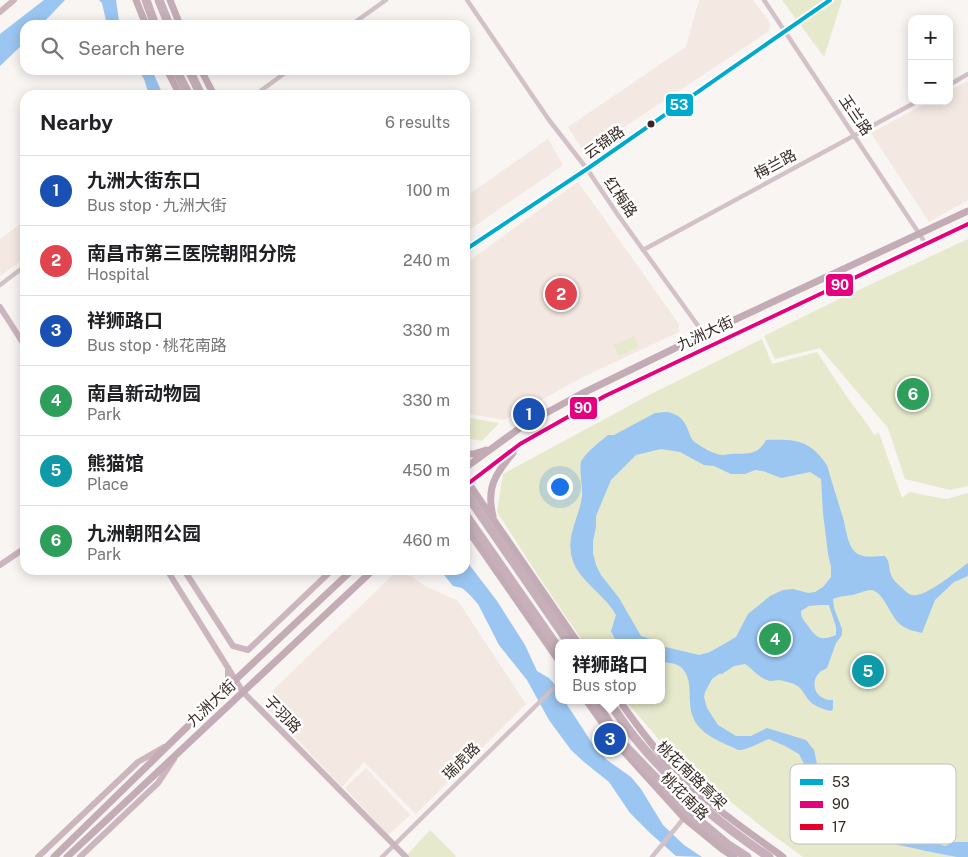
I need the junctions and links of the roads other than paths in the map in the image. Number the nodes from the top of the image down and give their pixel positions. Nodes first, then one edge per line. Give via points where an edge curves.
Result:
1 (14, 0) edge
2 (136, 0) edge
3 (146, 0) edge
4 (159, 0) edge
5 (170, 0) edge
6 (386, 0) edge
7 (467, 0) edge
8 (764, 0) edge
9 (830, 0) edge
10 (0, 12) edge
11 (144, 20) edge
12 (153, 20) edge
13 (167, 20) edge
14 (178, 20) edge
15 (358, 20) edge
16 (786, 31) junction
17 (968, 74) edge
18 (170, 75) edge
19 (179, 75) edge
20 (191, 75) edge
21 (204, 75) edge
22 (282, 75) edge
23 (953, 82) edge
24 (178, 90) edge
25 (186, 90) edge
26 (199, 90) edge
27 (211, 90) edge
28 (262, 90) edge
29 (911, 105) edge
30 (855, 135) junction
31 (587, 169) junction
32 (968, 211) edge
33 (968, 224) edge
34 (920, 233) junction
35 (926, 244) junction
36 (470, 247) edge
37 (643, 250) junction
38 (20, 270) edge
39 (0, 285) edge
40 (0, 307) edge
41 (704, 334) junction
42 (20, 338) edge
43 (524, 425) junction
44 (520, 444) junction
45 (470, 454) edge
46 (470, 464) edge
47 (470, 481) edge
48 (470, 489) edge
49 (470, 490) edge
50 (470, 521) edge
51 (495, 521) junction
52 (470, 533) edge
53 (20, 551) edge
54 (0, 565) edge
55 (170, 575) edge
56 (187, 575) edge
57 (327, 575) edge
58 (347, 575) edge
59 (368, 575) edge
60 (566, 639) edge
61 (575, 639) edge
62 (555, 643) edge
63 (555, 656) edge
64 (228, 666) junction
65 (236, 679) junction
66 (555, 687) edge
67 (227, 688) junction
68 (243, 692) junction
69 (589, 704) edge
70 (597, 704) edge
71 (611, 704) edge
72 (622, 704) edge
73 (172, 743) junction
74 (180, 751) junction
75 (684, 818) junction
76 (394, 845) junction
77 (38, 857) edge
78 (54, 857) edge
79 (67, 857) edge
80 (80, 857) edge
81 (382, 857) edge
82 (406, 857) edge
83 (652, 857) edge
84 (734, 857) edge
85 (747, 857) edge
86 (769, 857) edge
87 (783, 857) edge

1 - 10 street
2 - 11 main road
3 - 12 highway
4 - 13 highway
5 - 14 main road
6 - 15 street
7 - 31 street, 红梅路
8 - 16 street, 玉兰路
9 - 16 street, 云锦路
16 - 30 street, 玉兰路
16 - 31 street, 云锦路
17 - 23 street
18 - 24 main road
19 - 25 highway
20 - 26 highway
21 - 27 main road
22 - 28 street
29 - 30 street, 梅兰路
30 - 34 street, 玉兰路
30 - 37 street, 梅兰路
31 - 36 street, 云锦路
31 - 37 street, 红梅路
32 - 34 main road, 九洲大街
33 - 35 main road, 九洲大街
34 - 35 street, 玉兰路
34 - 41 main road, 九洲大街
35 - 44 main road, 九洲大街 via 605,396
37 - 41 street, 红梅路
38 - 39 street
40 - 42 street
41 - 43 main road, 九洲大街
43 - 45 main road via 484,451
43 - 46 main road, 九洲大街
44 - 47 main road, 九洲大街
44 - 51 main road via 501,467 494,482 490,499
48 - 51 main road
49 - 60 highway
50 - 62 highway
51 - 61 main road
52 - 63 main road
53 - 54 street
55 - 64 street, 子羽路
56 - 57 street via 233,646 248,650
58 - 65 main road, 九洲大街
59 - 68 main road, 九洲大街
64 - 65 street, 子羽路
64 - 67 street
65 - 67 main road, 九洲大街
65 - 68 street, 子羽路
66 - 76 street, 瑞虎路
67 - 73 main road, 九洲大街
68 - 74 main road, 九洲大街
68 - 76 street, 子羽路
69 - 75 main road, 桃花南路 via 618,745
70 - 85 highway, 桃花南路高架 via 623,744 683,805 727,844
71 - 86 highway, 桃花南路高架 via 640,744 674,781 710,814
72 - 87 main road, 桃花南路 via 664,760 699,794
73 - 77 street via 138,762
73 - 78 main road, 九洲大街
74 - 79 main road, 九洲大街
74 - 80 street via 158,783
75 - 83 street
75 - 84 main road, 桃花南路
76 - 81 street, 瑞虎路
76 - 82 street, 子羽路

